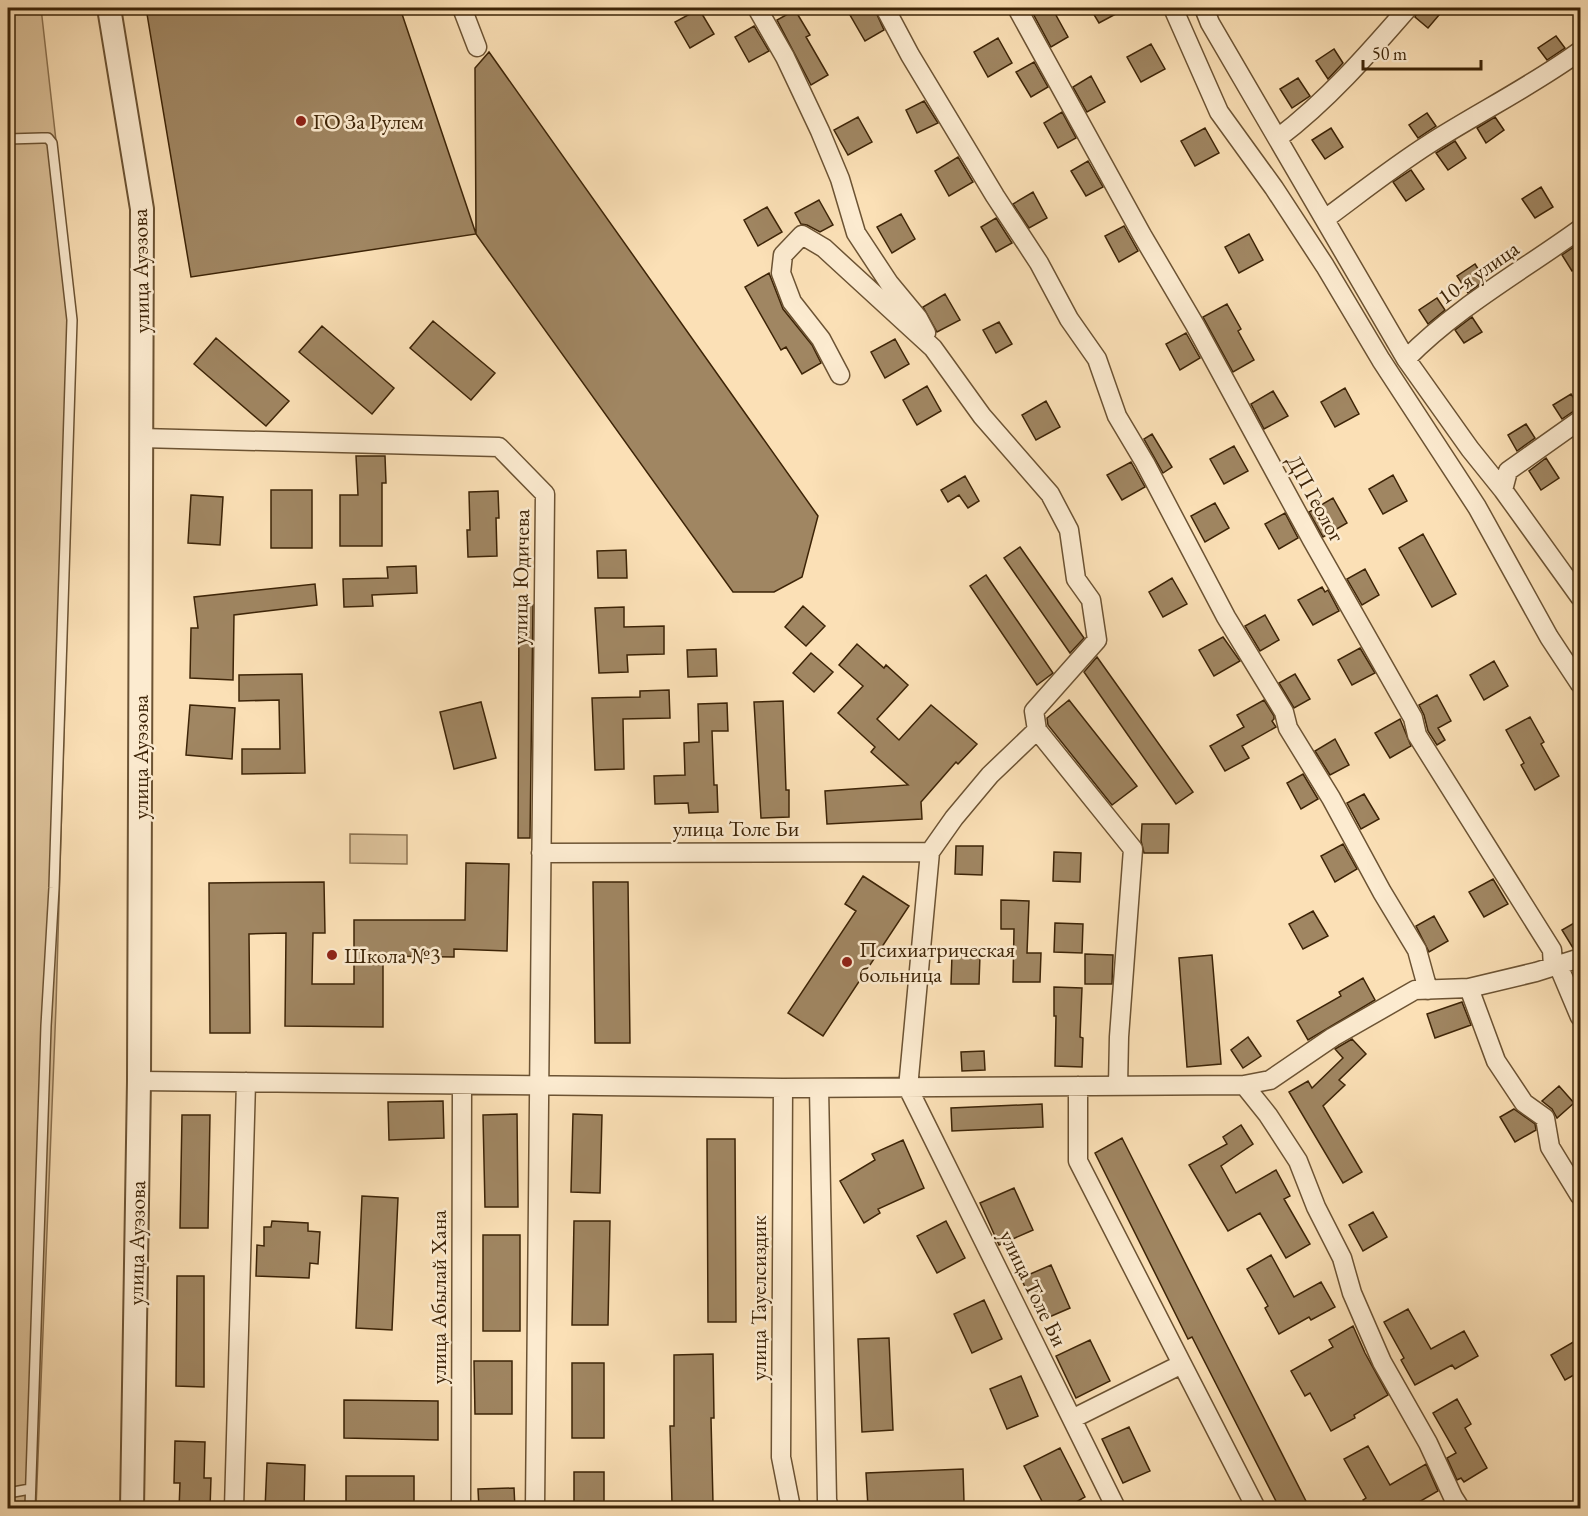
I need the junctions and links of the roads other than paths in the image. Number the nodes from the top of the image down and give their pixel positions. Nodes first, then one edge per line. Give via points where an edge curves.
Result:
1 (109, 8) edge
2 (462, 8) edge
3 (757, 8) edge
4 (885, 8) edge
5 (1017, 8) edge
6 (1173, 8) edge
7 (1204, 8) edge
8 (1408, 8) edge
9 (477, 47) dead end
10 (1581, 51) edge
11 (1278, 138) junction
12 (8, 139) edge
13 (1325, 219) junction
14 (1581, 230) edge
15 (933, 348) junction
16 (1406, 359) junction
17 (840, 375) dead end
18 (1581, 420) edge
19 (141, 438) junction
20 (1503, 490) junction
21 (1581, 597) edge
22 (1581, 684) edge
23 (1037, 730) junction
24 (541, 852) junction
25 (930, 852) junction
26 (1581, 958) edge
27 (1555, 966) junction
28 (1469, 988) junction
29 (1428, 990) junction
30 (1581, 1017) edge
31 (139, 1081) junction
32 (246, 1082) junction
33 (462, 1085) junction
34 (1244, 1085) junction
35 (538, 1086) junction
36 (1078, 1086) junction
37 (1118, 1086) junction
38 (783, 1088) junction
39 (819, 1088) junction
40 (908, 1088) junction
41 (1581, 1196) edge
42 (1182, 1364) junction
43 (1072, 1419) junction
44 (30, 1489) junction
45 (8, 1493) edge
46 (30, 1509) edge
47 (132, 1509) edge
48 (234, 1509) edge
49 (461, 1509) edge
50 (535, 1509) edge
51 (791, 1509) edge
52 (829, 1509) edge
53 (1116, 1509) edge
54 (1256, 1509) edge
55 (1460, 1509) edge

1 - 19 street, улица Ауэзова via 142,209
2 - 9 street
3 - 15 street via 820,131 856,233 918,318
4 - 29 street via 1069,319 1097,359 1117,416 1226,618 1284,712 1288,728 1418,950
5 - 27 street, ДП Геолог via 1413,718 1417,735 1552,950
6 - 22 street via 1219,112 1274,188 1478,507 1549,637
7 - 11 street
8 - 11 street via 1354,69
10 - 13 street via 1398,164
11 - 13 street
12 - 44 lane via 48,138 52,143 72,320
13 - 16 street
14 - 16 street, 10-я улица via 1468,306
15 - 17 street via 824,248 802,235 783,255 781,273 792,302 821,339
15 - 23 street via 982,416 1050,494 1070,530 1076,579 1090,600 1097,640 1034,711
16 - 20 street
18 - 20 street via 1508,471
19 - 24 street, улица Юдичева via 499,447 545,494
19 - 31 street, улица Ауэзова
20 - 21 street
23 - 25 street via 990,775
23 - 37 street via 1133,849
24 - 25 street, улица Толе Би
24 - 35 street, улица Юдичева
25 - 40 street
26 - 27 street
27 - 28 street
27 - 30 street, ДП Геолог
28 - 29 street
28 - 41 street via 1496,1061 1524,1103 1545,1118 1550,1147
29 - 34 street via 1415,990 1333,1037 1270,1080
31 - 32 street
31 - 47 street, улица Ауэзова
32 - 33 street
32 - 48 street
33 - 35 street
33 - 49 street, улица Абылай Хана
34 - 37 street
34 - 55 street via 1298,1161 1342,1258 1352,1293 1382,1362
35 - 38 street
35 - 50 street
36 - 37 street
36 - 40 street
36 - 42 street via 1078,1161
38 - 39 street
38 - 51 street, улица Тауелсиздик via 781,1457
39 - 40 street
39 - 52 street
40 - 43 street, улица Толе Би
42 - 43 street
42 - 54 street
43 - 53 street, улица Толе Би
44 - 45 lane
44 - 46 lane

